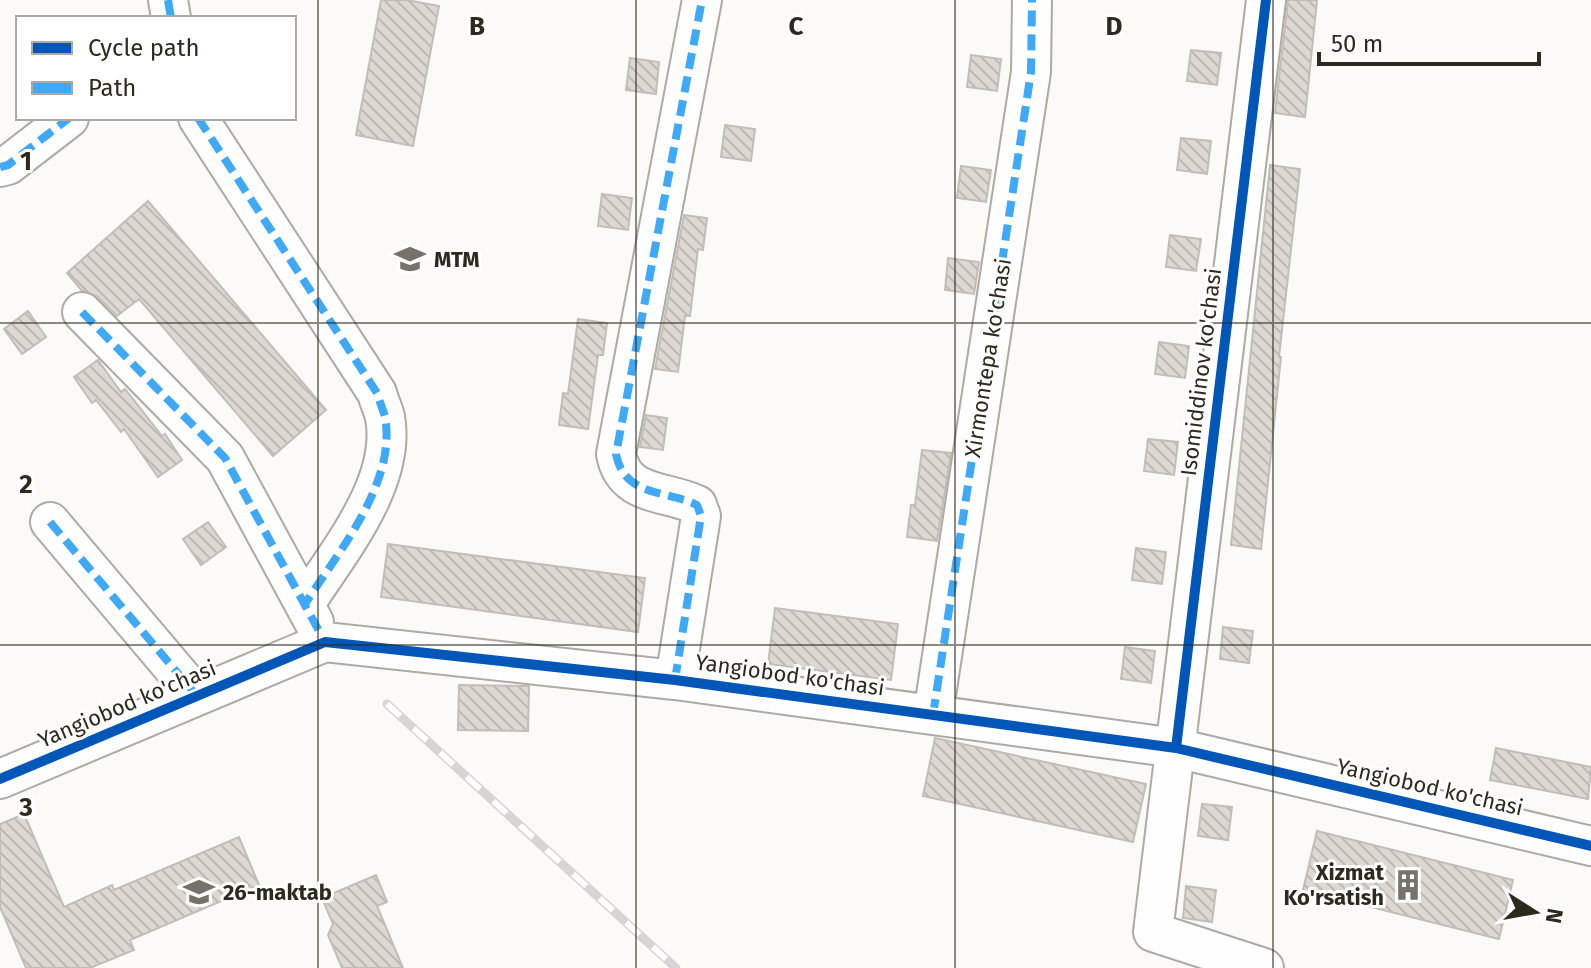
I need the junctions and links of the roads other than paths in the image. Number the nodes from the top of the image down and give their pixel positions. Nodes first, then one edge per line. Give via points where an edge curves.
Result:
1 (702, 0) edge
2 (1032, 0) edge
3 (1266, 0) edge
4 (66, 120) edge
5 (199, 120) edge
6 (0, 167) edge
7 (82, 312) dead end
8 (50, 522) dead end
9 (305, 604) junction
10 (325, 642) junction
11 (675, 680) junction
12 (197, 696) junction
13 (933, 715) junction
14 (1176, 748) junction
15 (0, 779) edge
16 (1591, 846) edge
17 (1264, 968) edge

1 - 11 street via 616,454 618,467 637,485 697,505 701,516
2 - 13 street, Xirmontepa ko'chasi via 1031,72
3 - 14 street, Isomiddinov ko'chasi
4 - 6 street
5 - 9 street via 377,393 385,418 384,454 366,510
7 - 9 street via 225,458
8 - 12 street
9 - 10 street
10 - 11 street, Yangiobod ko'chasi
10 - 12 street, Yangiobod ko'chasi
11 - 13 street, Yangiobod ko'chasi
12 - 15 street, Yangiobod ko'chasi
13 - 14 street, Yangiobod ko'chasi
14 - 16 street, Yangiobod ko'chasi
14 - 17 street, Isomiddinov ko'chasi via 1153,932

